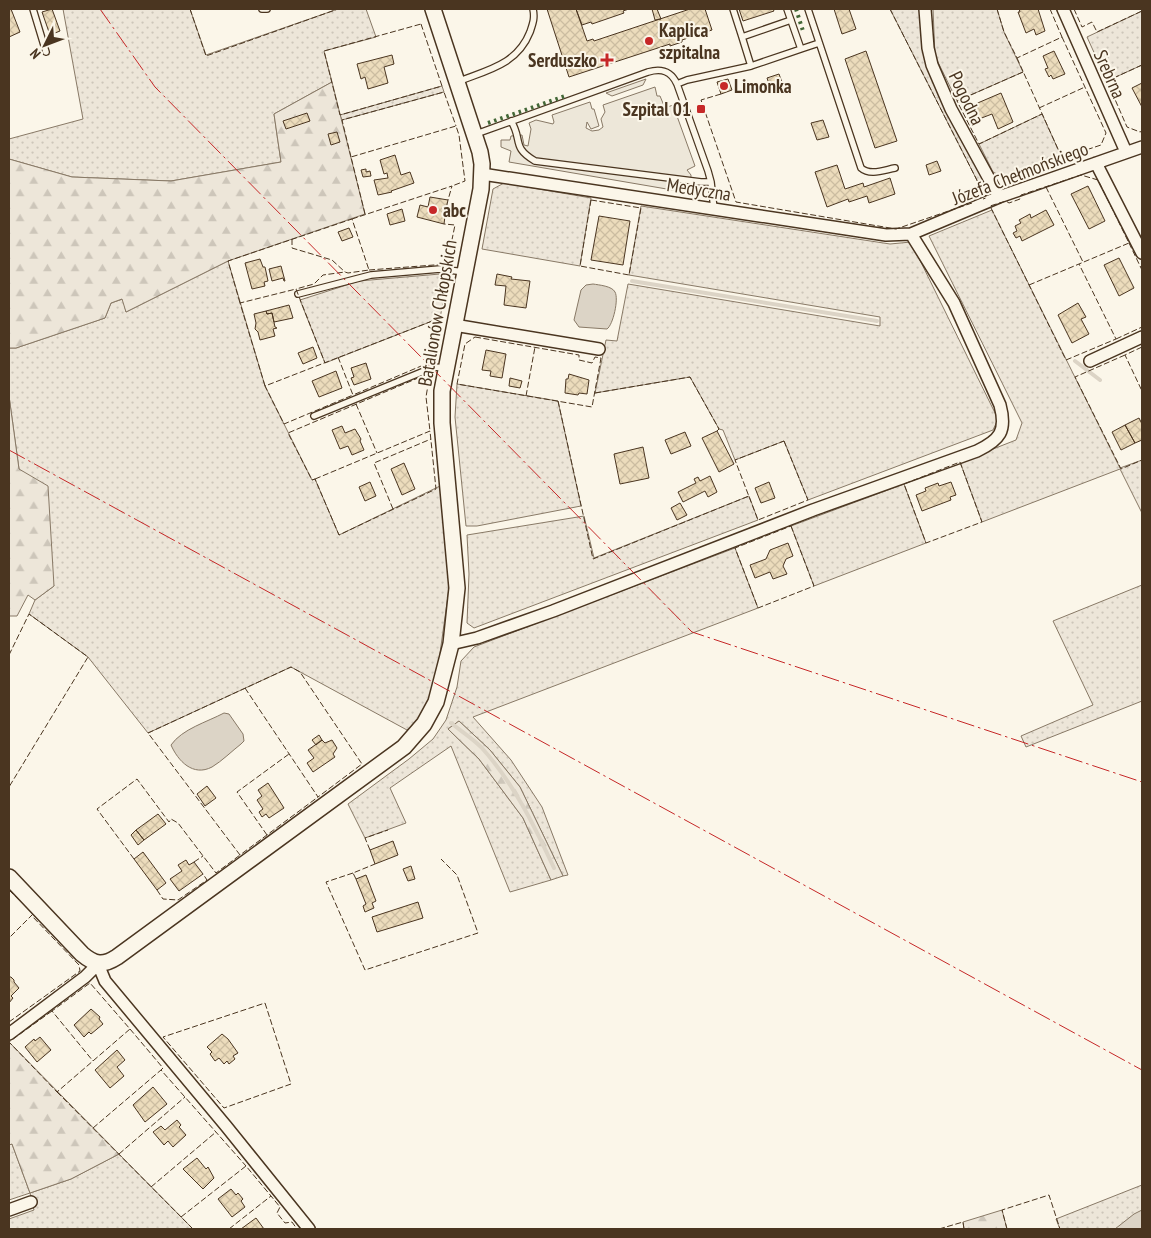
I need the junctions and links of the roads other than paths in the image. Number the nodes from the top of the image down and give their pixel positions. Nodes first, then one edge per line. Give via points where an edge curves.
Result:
1 (33, 9) edge
2 (262, 9) edge
3 (267, 9) edge
4 (433, 9) edge
5 (533, 9) edge
6 (732, 9) edge
7 (787, 9) edge
8 (808, 9) edge
9 (925, 9) edge
10 (1063, 9) edge
11 (791, 20) junction
12 (742, 37) junction
13 (819, 43) junction
14 (800, 49) junction
15 (46, 52) dead end
16 (751, 66) junction
17 (458, 82) junction
18 (678, 84) junction
19 (511, 121) junction
20 (474, 134) junction
21 (1142, 147) edge
22 (1126, 152) junction
23 (1096, 163) junction
24 (894, 168) dead end
25 (482, 174) junction
26 (711, 182) junction
27 (999, 197) junction
28 (714, 209) junction
29 (911, 234) junction
30 (1142, 253) edge
31 (464, 272) junction
32 (298, 294) dead end
33 (454, 325) junction
34 (1142, 337) edge
35 (599, 349) dead end
36 (1090, 361) dead end
37 (446, 368) junction
38 (314, 416) dead end
39 (451, 644) junction
40 (9, 877) edge
41 (98, 964) junction
42 (9, 1034) edge
43 (31, 1202) dead end
44 (9, 1210) edge
45 (308, 1229) edge

1 - 15 lane
2 - 3 lane
4 - 17 street, Batalionów Chłopskich
5 - 17 lane via 535,18 519,52 505,63
6 - 12 lane
7 - 11 lane
8 - 13 lane
9 - 27 street, Pogodna via 932,65 951,109
10 - 22 street, Srebrna
11 - 12 lane
11 - 14 lane
12 - 16 lane
13 - 14 lane
13 - 24 lane via 861,168 865,172
14 - 16 lane
16 - 18 lane
17 - 20 street, Batalionów Chłopskich
18 - 19 lane via 670,73 656,70
18 - 26 lane
19 - 20 lane
19 - 26 lane via 517,130 518,146 535,160
20 - 25 street, Batalionów Chłopskich
21 - 22 street, Józefa Chełmońskiego
22 - 23 street, Józefa Chełmońskiego
23 - 27 street, Józefa Chełmońskiego
23 - 30 street
25 - 28 street, Medyczna
25 - 31 street, Batalionów Chłopskich
26 - 28 lane
27 - 29 street, Józefa Chełmońskiego
28 - 29 street, Medyczna via 886,235
29 - 39 street via 954,303 1000,405 1004,420 1001,433 991,444 553,611
31 - 32 lane via 440,269 371,275
31 - 33 street, Batalionów Chłopskich
33 - 35 street
33 - 37 street, Batalionów Chłopskich
34 - 36 street
37 - 38 lane via 434,367
37 - 39 street, Batalionów Chłopskich via 442,423 457,588
39 - 41 street, Batalionów Chłopskich via 436,702 424,724 404,748 117,957
40 - 41 street via 82,954
41 - 42 street
41 - 45 street via 105,981
43 - 44 street

